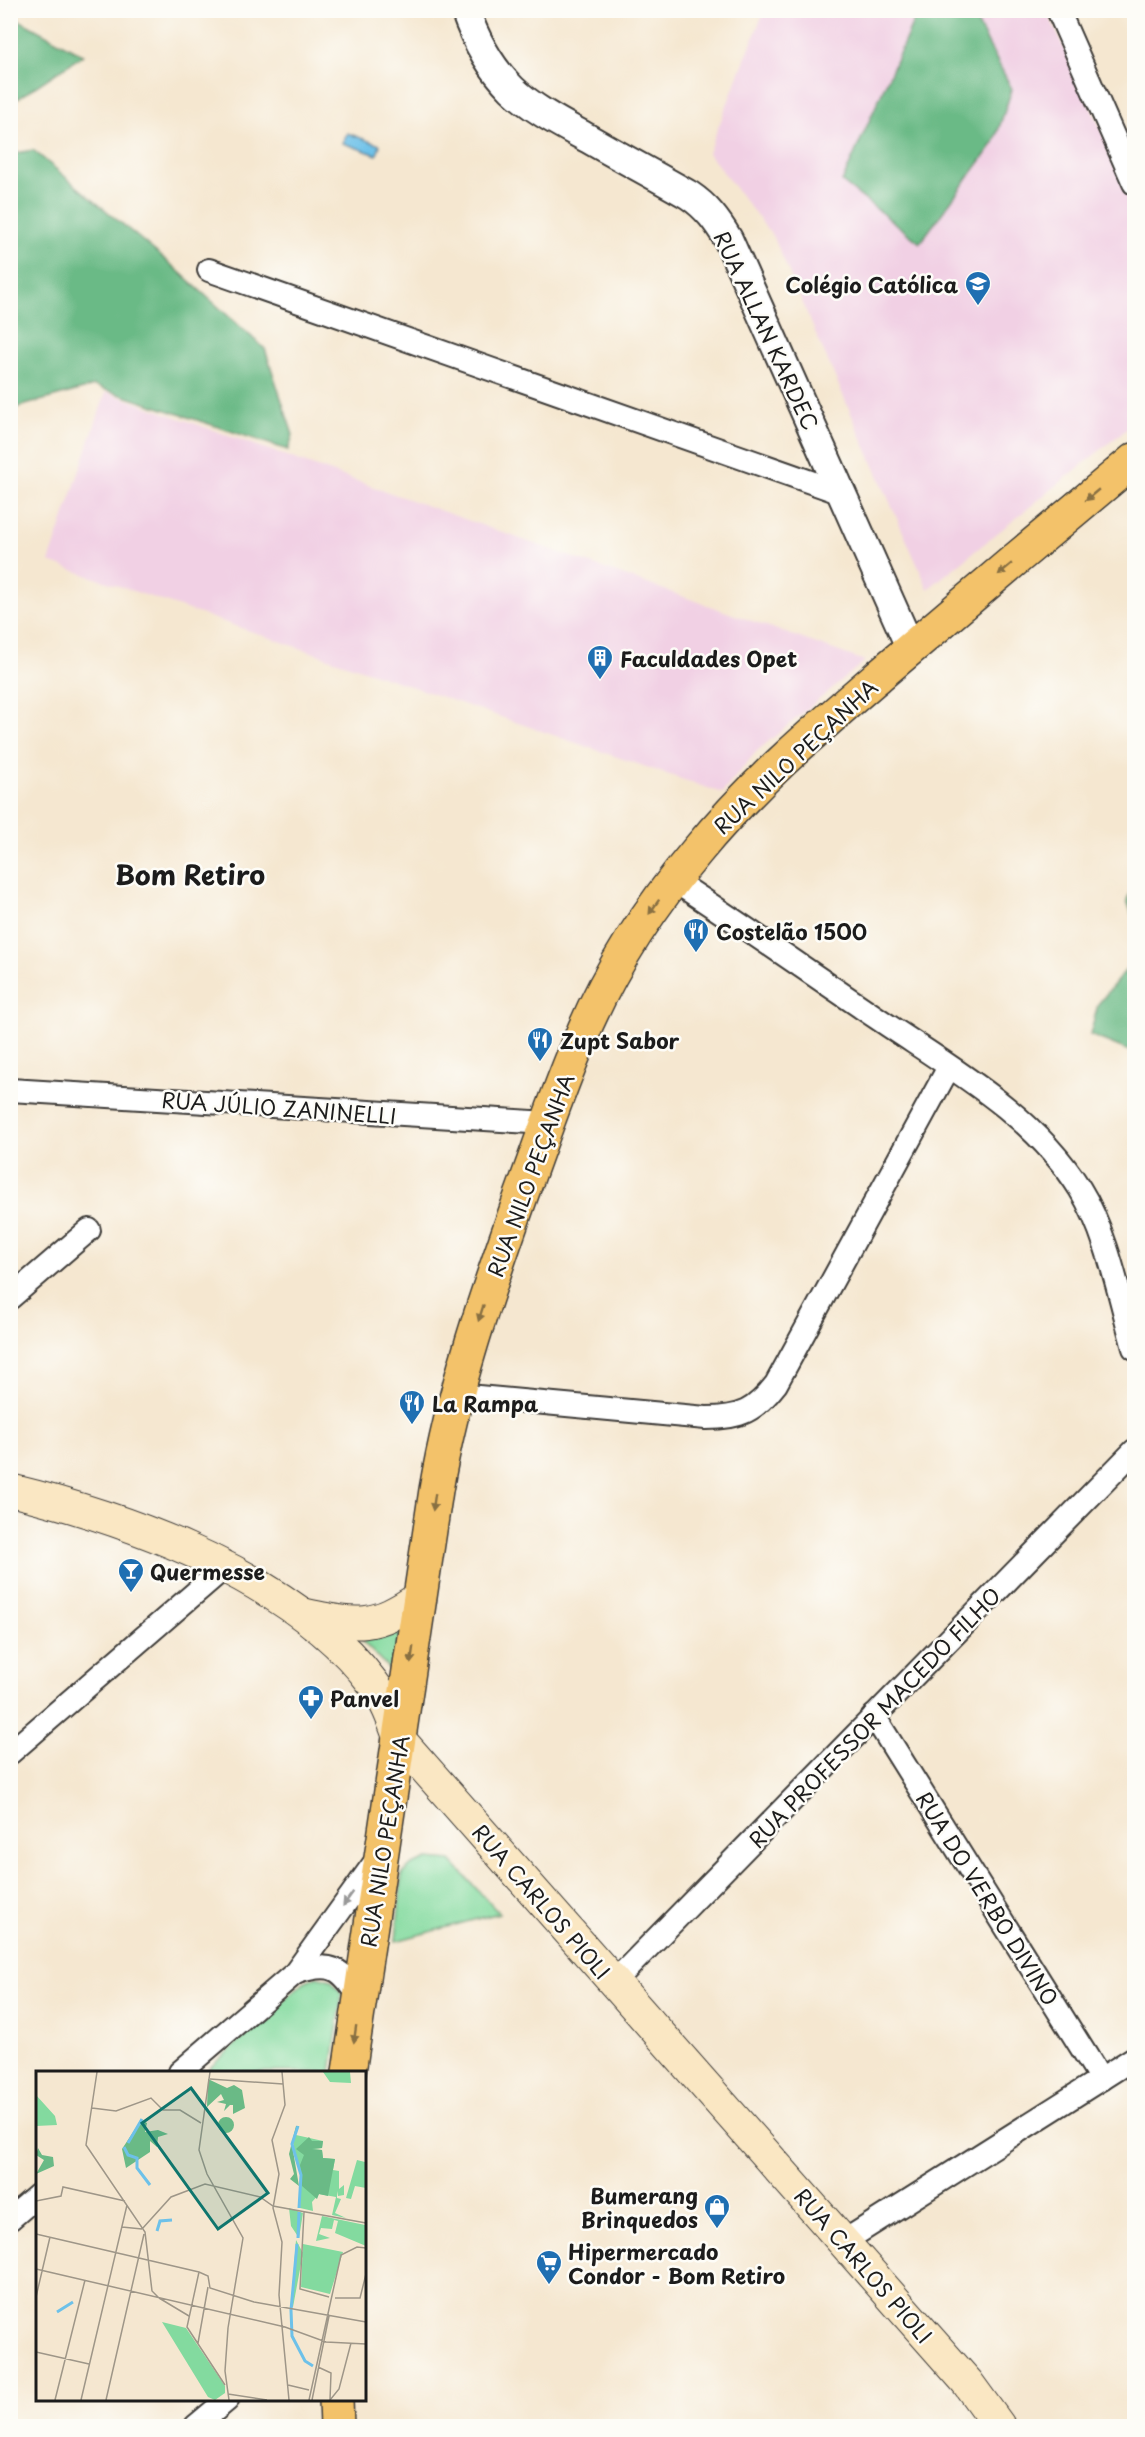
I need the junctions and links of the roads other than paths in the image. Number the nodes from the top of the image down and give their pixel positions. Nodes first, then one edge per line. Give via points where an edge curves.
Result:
1 (465, 10) edge
2 (1058, 10) edge
3 (1134, 183) edge
4 (209, 270) dead end
5 (1134, 460) edge
6 (842, 493) junction
7 (911, 648) junction
8 (674, 880) junction
9 (949, 1067) junction
10 (10, 1090) edge
11 (548, 1124) junction
12 (89, 1230) dead end
13 (10, 1298) edge
14 (1134, 1348) edge
15 (457, 1395) junction
16 (1134, 1451) edge
17 (10, 1490) edge
18 (224, 1568) junction
19 (420, 1597) junction
20 (302, 1614) junction
21 (874, 1716) junction
22 (400, 1740) junction
23 (10, 1753) edge
24 (382, 1852) junction
25 (295, 1973) junction
26 (614, 1982) junction
27 (360, 1998) junction
28 (1134, 2058) edge
29 (182, 2071) edge
30 (349, 2071) edge
31 (1101, 2079) junction
32 (36, 2197) edge
33 (10, 2219) edge
34 (843, 2242) junction
35 (226, 2401) edge
36 (336, 2401) edge
37 (196, 2427) edge
38 (337, 2427) edge
39 (999, 2427) edge

1 - 6 street, RUA ALLAN KARDEC via 476,38 511,88 533,106 689,195 718,222
2 - 3 street
4 - 6 street
5 -> 7 main road, RUA NILO PEÇANHA
6 - 7 street, RUA ALLAN KARDEC
7 - 8 main road, RUA NILO PEÇANHA via 750,792
8 - 9 street
8 -> 11 main road, RUA NILO PEÇANHA via 640,927 595,1007
9 - 14 street via 1036,1134 1081,1191 1103,1241
9 - 15 street via 776,1384 748,1412 706,1418
10 - 11 street, RUA JÚLIO ZANINELLI
11 -> 15 main road, RUA NILO PEÇANHA via 495,1270
12 - 13 street
15 -> 19 main road, RUA NILO PEÇANHA via 441,1459
16 - 21 street, RUA PROFESSOR MACEDO FILHO
17 - 18 main road, RUA CARLOS PIOLI via 92,1512
18 - 20 main road, RUA CARLOS PIOLI
18 - 23 street
19 - 20 main road via 398,1613 369,1623
19 -> 22 main road, RUA NILO PEÇANHA
20 - 22 main road, RUA CARLOS PIOLI via 327,1633 374,1684 390,1710
21 - 26 street, RUA PROFESSOR MACEDO FILHO
21 - 31 street, RUA DO VERBO DIVINO
22 - 24 main road, RUA NILO PEÇANHA
22 - 26 main road, RUA CARLOS PIOLI
24 -> 25 street
24 - 27 main road, RUA NILO PEÇANHA
25 - 27 street via 317,1966 332,1968 347,1978
25 - 29 street
26 - 34 main road, RUA CARLOS PIOLI
27 -> 30 main road, RUA NILO PEÇANHA
28 - 31 street
31 - 34 street
32 - 33 street
34 - 39 main road, RUA CARLOS PIOLI via 967,2382
35 - 37 street
36 - 38 main road

